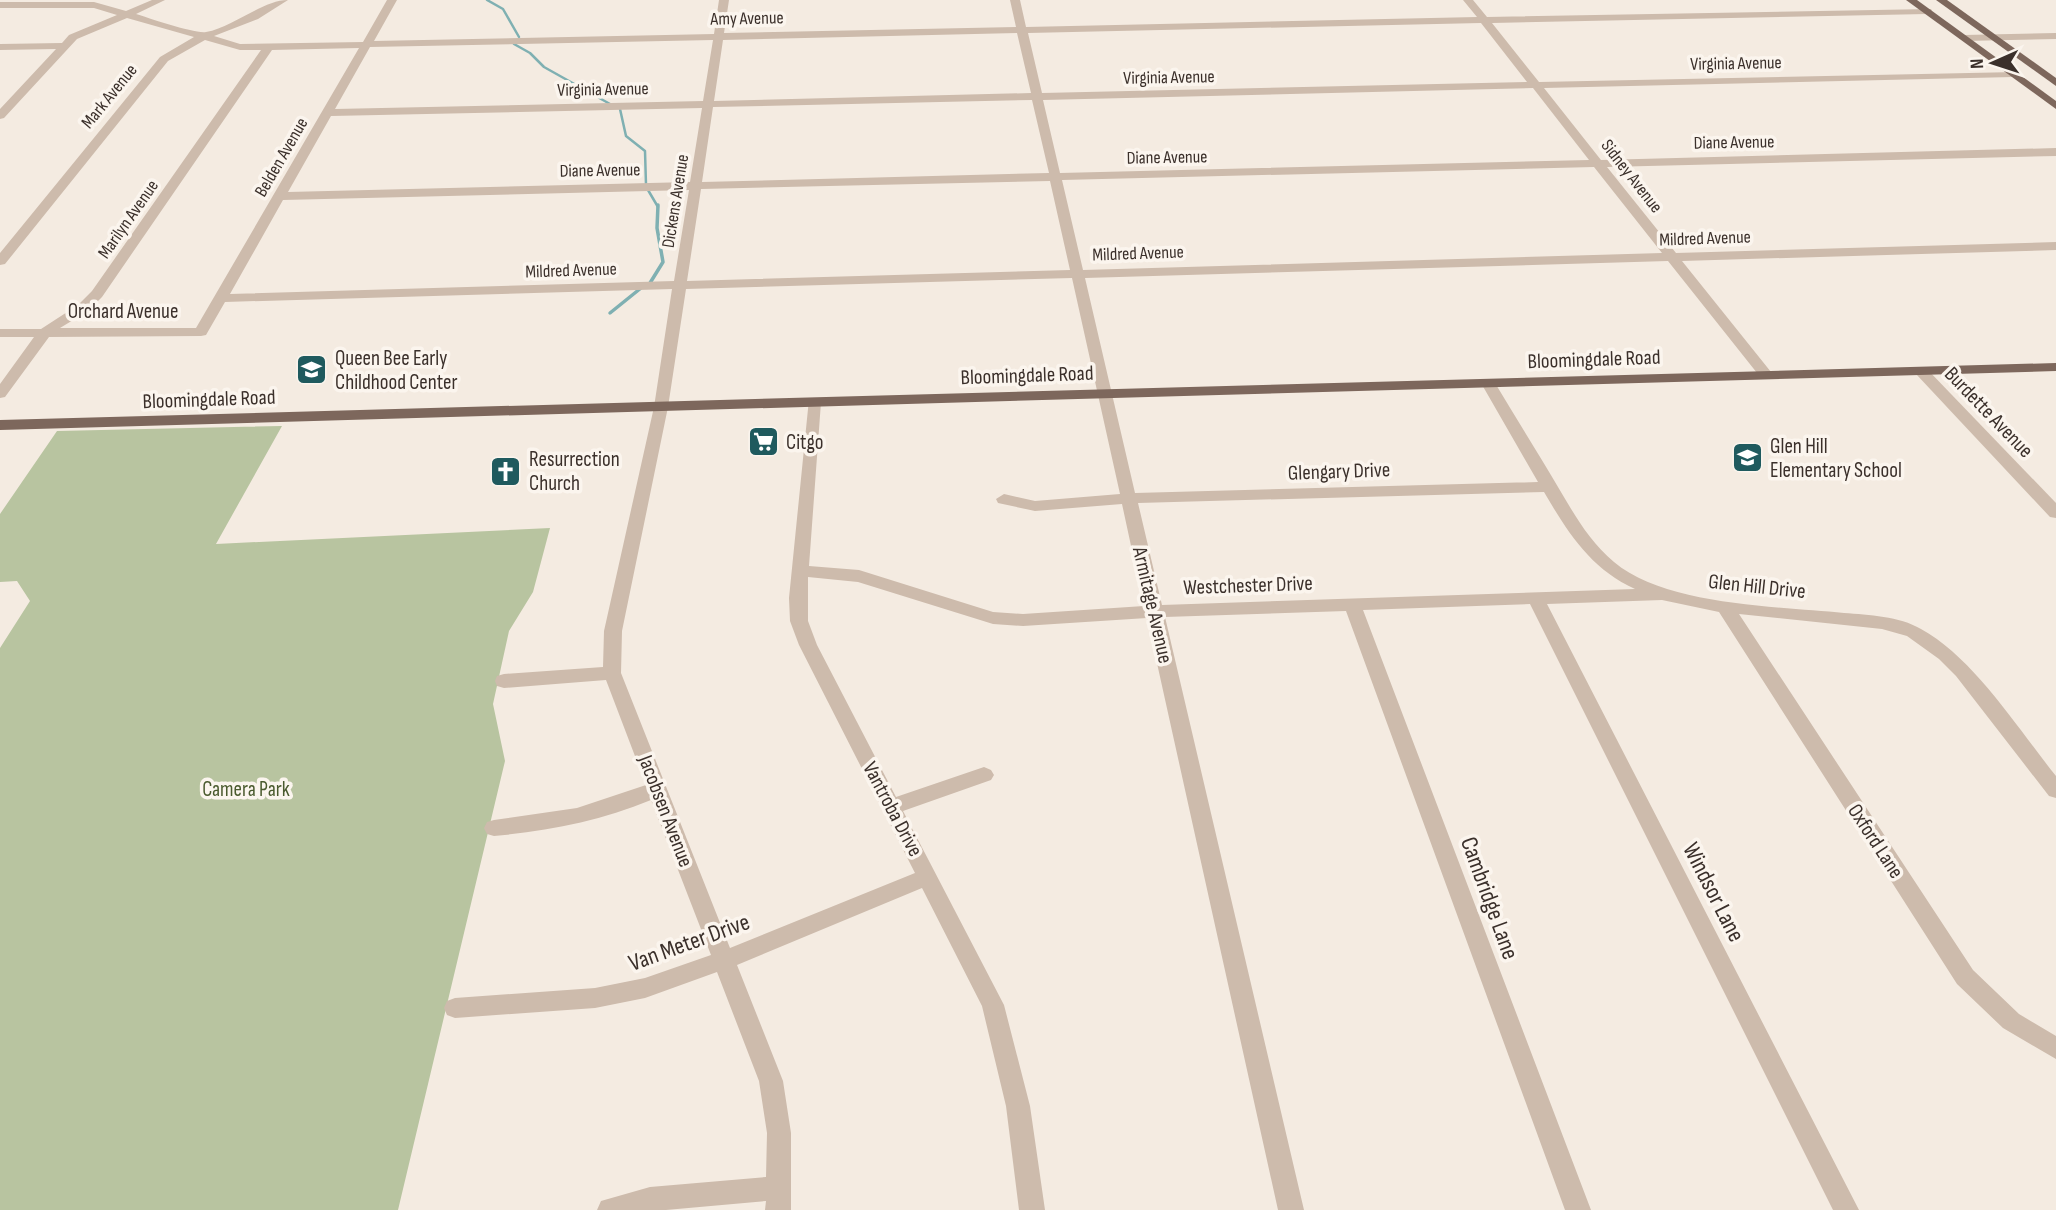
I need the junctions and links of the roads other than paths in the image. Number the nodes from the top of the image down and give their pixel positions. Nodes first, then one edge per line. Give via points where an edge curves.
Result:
1 (160, 0) edge
2 (283, 0) edge
3 (392, 0) edge
4 (724, 0) edge
5 (1015, 0) edge
6 (1468, 0) edge
7 (1912, 0) edge
8 (1941, 0) edge
9 (9, 3) edge
10 (1927, 11) junction
11 (127, 14) junction
12 (1484, 20) junction
13 (1022, 30) junction
14 (719, 36) junction
15 (2056, 36) edge
16 (1993, 37) junction
17 (203, 38) junction
18 (1964, 38) junction
19 (366, 45) junction
20 (64, 46) junction
21 (0, 47) edge
22 (268, 48) junction
23 (2013, 74) junction
24 (2056, 83) edge
25 (1536, 86) junction
26 (1038, 97) junction
27 (708, 104) junction
28 (2056, 106) edge
29 (327, 113) junction
30 (0, 116) edge
31 (2056, 152) edge
32 (1600, 163) junction
33 (1057, 177) junction
34 (695, 186) junction
35 (279, 196) junction
36 (2056, 246) edge
37 (1672, 256) junction
38 (0, 261) edge
39 (1078, 272) junction
40 (680, 285) junction
41 (221, 298) junction
42 (45, 332) junction
43 (201, 332) joint
44 (0, 333) edge
45 (2056, 367) edge
46 (1921, 371) junction
47 (1766, 375) junction
48 (1488, 383) junction
49 (0, 394) edge
50 (1104, 394) junction
51 (814, 402) junction
52 (661, 407) junction
53 (0, 425) edge
54 (1550, 486) junction
55 (1004, 499) dead end
56 (1129, 499) junction
57 (2056, 513) edge
58 (800, 571) junction
59 (1662, 594) junction
60 (1535, 598) junction
61 (1352, 604) junction
62 (1725, 607) junction
63 (1155, 611) junction
64 (612, 673) junction
65 (504, 681) dead end
66 (984, 775) dead end
67 (657, 789) junction
68 (2056, 789) edge
69 (891, 807) junction
70 (494, 828) dead end
71 (929, 877) junction
72 (724, 960) junction
73 (455, 1008) dead end
74 (2056, 1048) edge
75 (779, 1199) edge
76 (610, 1210) edge
77 (1031, 1210) edge
78 (1292, 1210) edge
79 (1578, 1210) edge
80 (1846, 1210) edge

1 - 11 street
2 - 17 street, Mark Avenue
3 - 19 street, Belden Avenue
4 - 14 street, Dickens Avenue
5 - 13 street, Armitage Avenue
6 - 12 street, Sidney Avenue
7 - 10 main road
8 - 16 main road
9 - 11 street, Amy Avenue via 85,4
10 - 12 street, Amy Avenue
10 - 18 main road
11 - 17 street, Amy Avenue
11 - 20 street via 81,32
12 - 13 street, Amy Avenue
12 - 25 street, Sidney Avenue
13 - 14 street, Amy Avenue
13 - 26 street, Armitage Avenue
14 - 19 street, Amy Avenue
14 - 27 street, Dickens Avenue
15 - 16 street
16 - 18 street
16 - 24 main road
17 - 22 street, Amy Avenue via 231,46
17 - 38 street, Mark Avenue via 164,59
18 - 23 main road
19 - 22 street, Amy Avenue
19 - 29 street, Belden Avenue
20 - 21 street
20 - 30 street
22 - 42 street, Marilyn Avenue via 97,294
23 - 25 street, Virginia Avenue
23 - 28 main road
25 - 26 street, Virginia Avenue
25 - 32 street, Sidney Avenue
26 - 27 street, Virginia Avenue
26 - 33 street, Armitage Avenue
27 - 29 street, Virginia Avenue
27 - 34 street, Dickens Avenue
29 - 35 street, Belden Avenue
31 - 32 street, Diane Avenue
32 - 33 street, Diane Avenue
32 - 37 street, Sidney Avenue
33 - 34 street, Diane Avenue
33 - 39 street, Armitage Avenue
34 - 35 street, Diane Avenue
34 - 40 street, Dickens Avenue
35 - 41 street, Belden Avenue
36 - 37 street, Mildred Avenue
37 - 39 street, Mildred Avenue
37 - 47 street, Sidney Avenue
39 - 40 street, Mildred Avenue
39 - 50 street, Armitage Avenue
40 - 41 street, Mildred Avenue
40 - 52 street, Dickens Avenue
41 - 43 street, Belden Avenue
42 - 43 street, Orchard Avenue
42 - 44 street
42 - 49 street, Marilyn Avenue
45 - 46 main road, Bloomingdale Road
46 - 47 main road, Bloomingdale Road
46 - 57 street, Burdette Avenue
47 - 48 main road, Bloomingdale Road
48 - 50 main road, Bloomingdale Road
48 - 54 street, Glen Hill Drive
50 - 51 main road, Bloomingdale Road
50 - 56 street, Armitage Avenue
51 - 52 main road, Bloomingdale Road
51 - 58 street, Vantroba Drive
52 - 53 main road, Bloomingdale Road
52 - 64 street, Jacobsen Avenue via 613,631
54 - 56 street, Glengary Drive
54 - 59 street, Glen Hill Drive via 1575,531 1608,566
55 - 56 street, Glengary Drive via 1035,506
56 - 63 street, Armitage Avenue
58 - 63 street, Westchester Drive via 859,576 1001,619
58 - 69 street, Vantroba Drive via 797,608 802,631
59 - 60 street, Westchester Drive
59 - 62 street, Glen Hill Drive
60 - 61 street, Westchester Drive
60 - 80 street, Windsor Lane
61 - 63 street, Westchester Drive
61 - 79 street, Cambridge Lane
62 - 68 street, Glen Hill Drive via 1867,620 1913,632 1962,671
62 - 74 street, Oxford Lane via 1965,977 2011,1021
63 - 78 street, Armitage Avenue
64 - 65 street
64 - 67 street, Jacobsen Avenue
66 - 69 street
67 - 70 street via 578,818
67 - 72 street, Jacobsen Avenue
69 - 71 street, Vantroba Drive
71 - 72 street, Van Meter Drive
71 - 77 street, Vantroba Drive via 993,1005 1010,1057
72 - 73 street, Van Meter Drive via 657,985 606,996
72 - 75 street, Jacobsen Avenue via 771,1081 779,1133
75 - 76 street via 650,1199

